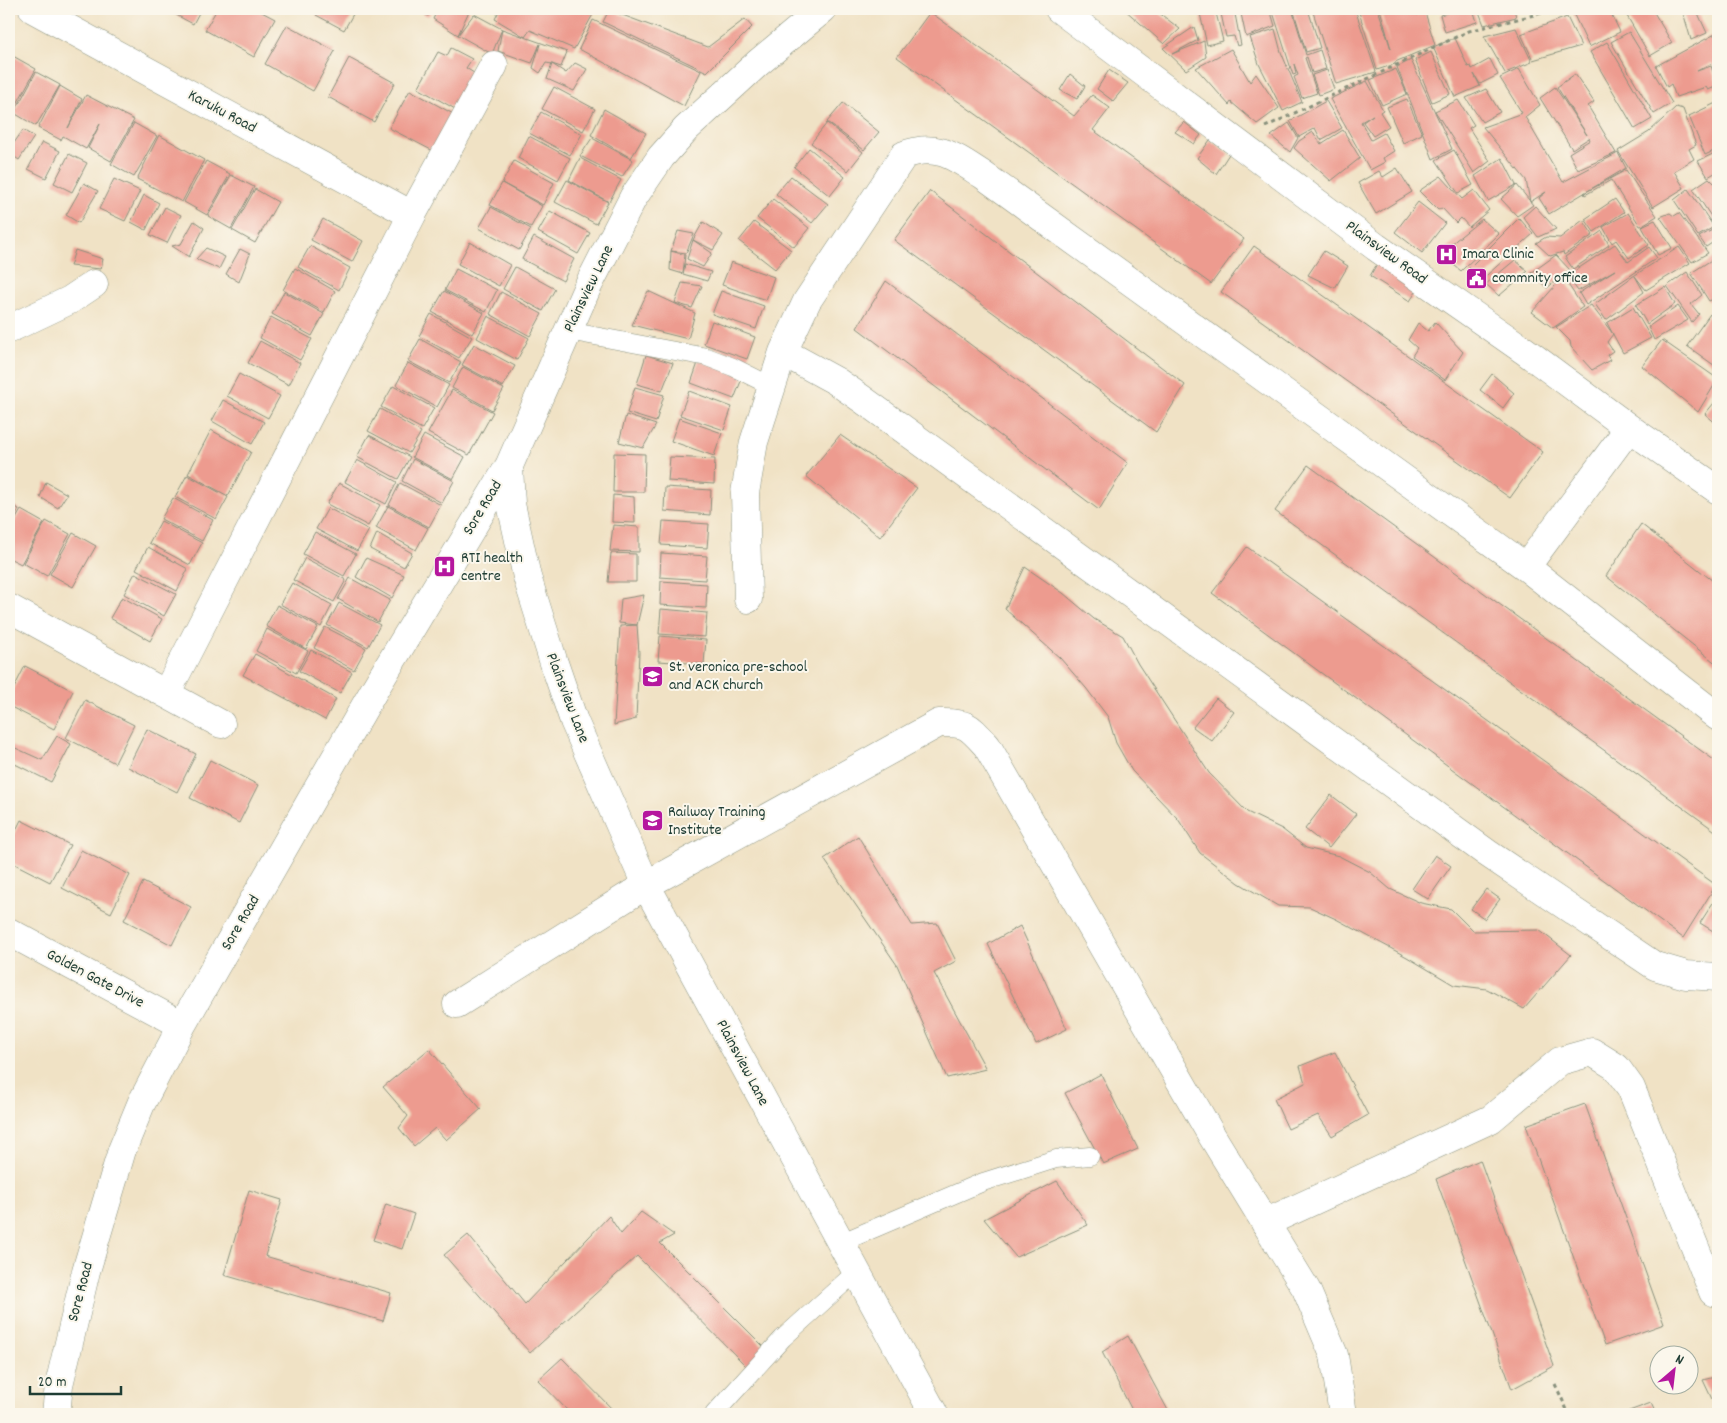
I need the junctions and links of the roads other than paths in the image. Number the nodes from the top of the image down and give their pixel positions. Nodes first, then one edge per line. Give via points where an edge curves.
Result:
1 (33, 9) edge
2 (823, 9) edge
3 (1059, 9) edge
4 (494, 65) dead end
5 (412, 215) junction
6 (94, 284) dead end
7 (9, 329) edge
8 (568, 331) junction
9 (783, 352) junction
10 (771, 386) junction
11 (1629, 428) junction
12 (509, 466) junction
13 (1718, 490) edge
14 (1526, 567) junction
15 (748, 599) dead end
16 (9, 608) edge
17 (166, 694) junction
18 (1718, 717) edge
19 (221, 724) dead end
20 (646, 885) junction
21 (9, 932) edge
22 (1718, 977) edge
23 (457, 1004) dead end
24 (182, 1025) junction
25 (1090, 1156) dead end
26 (1265, 1223) junction
27 (840, 1243) junction
28 (856, 1272) junction
29 (1713, 1292) dead end
30 (56, 1414) edge
31 (714, 1414) edge
32 (934, 1414) edge
33 (1343, 1414) edge

1 - 5 street, Karuku Road
2 - 8 street, Plainsview Lane via 686,129 661,158 633,198
3 - 11 street, Plainsview Road via 1376,247 1525,350
4 - 5 street
5 - 17 street
6 - 7 street via 70,300
8 - 10 lane via 707,357
8 - 12 street, Plainsview Lane
9 - 10 street
9 - 14 street via 807,301 904,155 918,149 937,150 956,157 983,174
9 - 22 street via 856,394 1487,853 1655,966 1686,976
10 - 15 street via 754,442 745,493
11 - 13 street, Plainsview Road
11 - 14 street
12 - 20 street, Plainsview Lane via 511,504 538,617 574,721
12 - 24 street, Sore Road via 371,695
14 - 18 street
16 - 17 street
17 - 19 street
20 - 23 street
20 - 26 street via 939,722 960,722 973,730 987,746
20 - 27 street, Plainsview Lane
21 - 24 street, Golden Gate Drive
24 - 30 street, Sore Road via 140,1104 122,1150 71,1328
25 - 27 lane via 1056,1159 983,1182
26 - 29 street via 1491,1119 1560,1061 1592,1052 1616,1067 1631,1088
26 - 33 street via 1306,1289 1334,1355
27 - 28 street, Plainsview Lane
28 - 31 lane via 783,1338
28 - 32 street, Plainsview Lane

